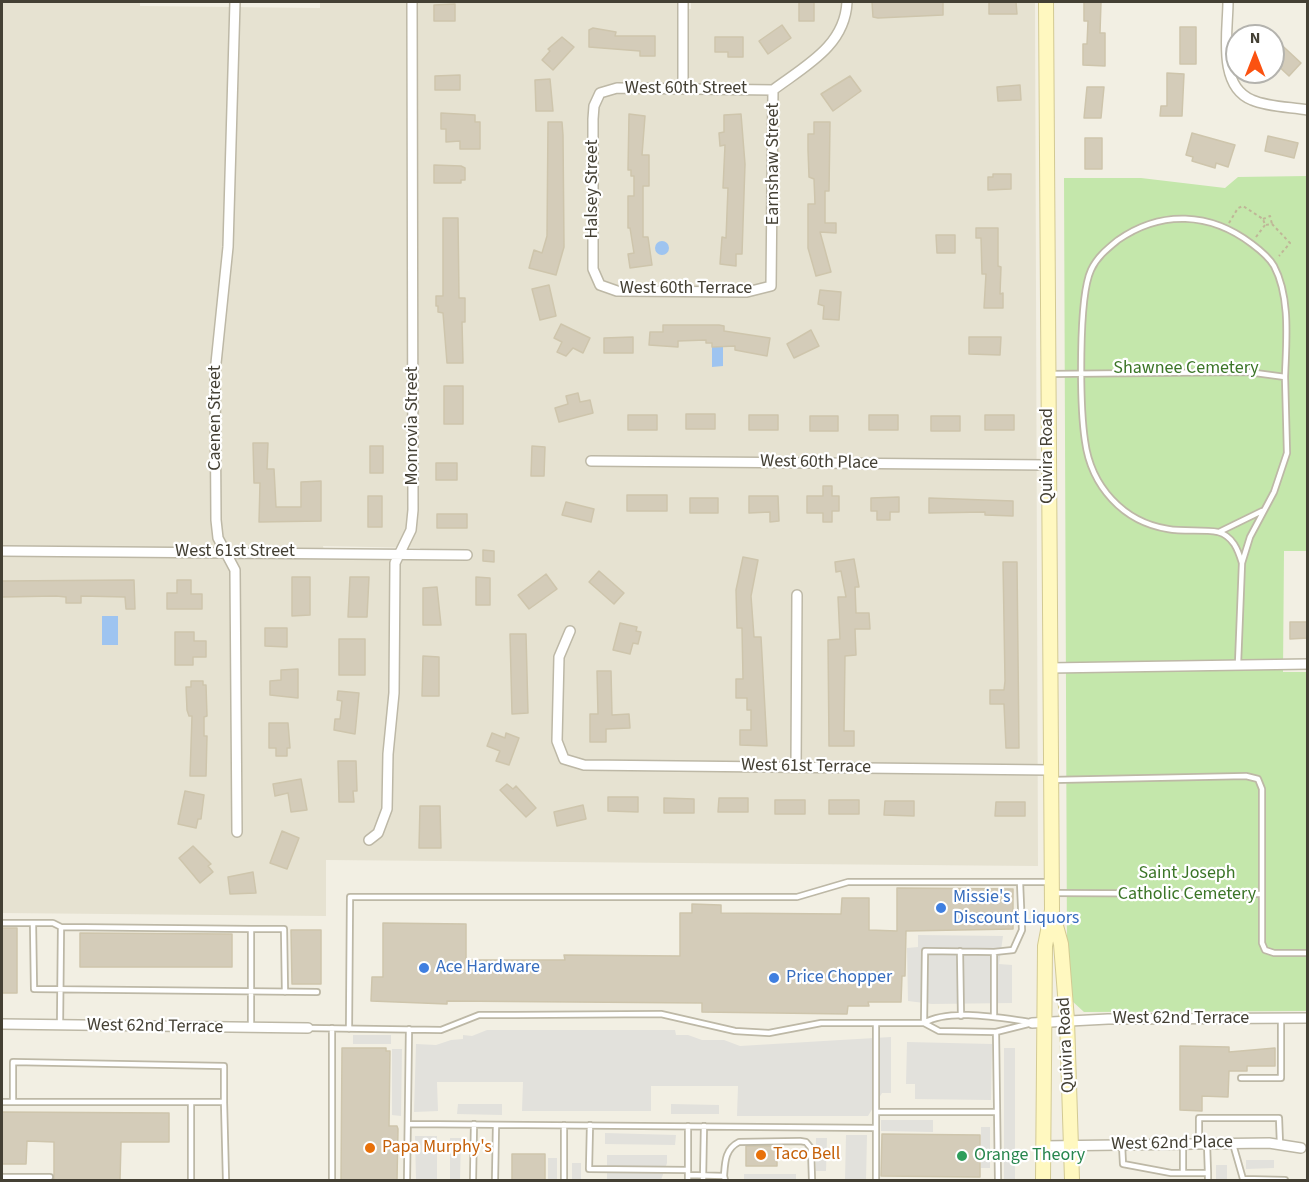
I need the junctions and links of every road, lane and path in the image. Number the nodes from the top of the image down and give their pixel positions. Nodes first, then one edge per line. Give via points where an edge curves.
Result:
1 (235, 2) edge
2 (412, 2) edge
3 (682, 2) edge
4 (847, 2) edge
5 (1046, 2) edge
6 (1228, 2) edge
7 (683, 88) junction
8 (773, 90) junction
9 (600, 93) joint
10 (1308, 110) edge
11 (1263, 219) junction
12 (1272, 224) junction
13 (1264, 225) junction
14 (1226, 228) junction
15 (1251, 243) junction
16 (1273, 263) junction
17 (600, 285) joint
18 (771, 286) joint
19 (1082, 373) junction
20 (1048, 374) junction
21 (1286, 377) junction
22 (591, 461) dead end
23 (1048, 465) junction
24 (1263, 510) junction
25 (1219, 532) junction
26 (2, 551) edge
27 (226, 552) junction
28 (402, 553) junction
29 (468, 555) dead end
30 (1242, 563) junction
31 (797, 595) dead end
32 (570, 631) dead end
33 (1308, 664) edge
34 (1238, 665) junction
35 (1049, 668) junction
36 (796, 767) junction
37 (1050, 775) junction
38 (237, 832) dead end
39 (369, 840) dead end
40 (1020, 882) junction
41 (1051, 888) junction
42 (1262, 894) junction
43 (1052, 910) junction
44 (2, 923) edge
45 (33, 923) junction
46 (61, 927) junction
47 (251, 929) junction
48 (960, 951) junction
49 (994, 952) junction
50 (1308, 953) edge
51 (60, 988) junction
52 (251, 991) junction
53 (285, 992) junction
54 (317, 992) dead end
55 (961, 1016) junction
56 (994, 1017) junction
57 (1281, 1018) junction
58 (1308, 1018) edge
59 (1050, 1021) junction
60 (876, 1023) junction
61 (924, 1023) junction
62 (2, 1024) edge
63 (60, 1026) junction
64 (251, 1028) junction
65 (309, 1028) joint
66 (332, 1028) junction
67 (349, 1029) junction
68 (409, 1029) junction
69 (996, 1032) junction
70 (1242, 1078) dead end
71 (2, 1102) edge
72 (13, 1102) junction
73 (191, 1102) junction
74 (224, 1102) junction
75 (876, 1112) junction
76 (997, 1112) junction
77 (408, 1124) junction
78 (474, 1124) junction
79 (496, 1125) junction
80 (564, 1125) junction
81 (590, 1125) junction
82 (688, 1126) junction
83 (704, 1126) junction
84 (876, 1128) junction
85 (1183, 1144) junction
86 (1203, 1144) junction
87 (1233, 1144) junction
88 (1280, 1144) junction
89 (1071, 1145) junction
90 (1122, 1145) junction
91 (1043, 1146) junction
92 (1304, 1149) edge
93 (1171, 1173) junction
94 (1183, 1173) junction
95 (1208, 1173) junction
96 (688, 1175) edge
97 (2, 1177) edge
98 (50, 1177) dead end
99 (704, 1178) edge
100 (724, 1178) edge
101 (191, 1180) edge
102 (226, 1180) edge
103 (332, 1180) edge
104 (407, 1180) edge
105 (473, 1180) edge
106 (495, 1180) edge
107 (564, 1180) edge
108 (812, 1180) edge
109 (876, 1180) edge
110 (998, 1180) edge
111 (1043, 1180) edge
112 (1072, 1180) edge
113 (1171, 1180) edge
114 (1208, 1180) edge
115 (1285, 1180) edge

1 - 27 street, Caenen Street via 228,247 215,373 216,520 218,538
2 - 28 street, Monrovia Street via 413,510 411,530
3 - 7 street
4 - 8 street, Earnshaw Street via 844,24 834,41
5 - 20 main road, Quivira Road
6 - 10 street via 1228,60 1237,90 1252,100
7 - 8 street, West 60th Street
7 - 9 street, West 60th Street via 617,88
8 - 18 street, Earnshaw Street
9 - 17 street, Halsey Street via 593,119 593,269
11 - 12 path via 1270,216
11 - 13 path
11 - 14 path via 1240,206
12 - 13 path
12 - 16 path via 1290,243
13 - 15 path
14 - 15 lane
14 - 19 lane via 1203,219 1161,220 1142,226 1103,251 1090,271
15 - 16 lane
16 - 21 lane via 1279,276 1287,326
17 - 18 street, West 60th Terrace via 617,291 747,292
19 - 20 lane
19 - 21 lane via 1248,372
19 - 25 lane via 1084,440 1089,465 1110,498 1144,524 1190,532
20 - 23 main road, Quivira Road
21 - 24 lane via 1287,453 1274,492
22 - 23 street, West 60th Place
23 - 35 main road, Quivira Road
24 - 25 lane
24 - 30 lane
25 - 30 lane via 1238,548
26 - 27 street, West 61st Street
27 - 28 street, West 61st Street
27 - 38 street, Caenen Street via 235,570
28 - 29 street, West 61st Street
28 - 39 street, Monrovia Street via 395,563 394,693 387,809 378,833
30 - 34 lane
31 - 36 street
32 - 36 street, West 61st Terrace via 559,657 557,741 564,759 584,765
33 - 34 street
34 - 35 street
35 - 37 main road, Quivira Road
36 - 37 street, West 61st Terrace
37 - 41 main road, Quivira Road
37 - 42 lane via 1258,779 1262,789
40 - 41 lane
40 - 49 lane via 1022,930 1013,950
40 - 67 lane via 848,882 797,897 350,897
41 - 42 lane
41 - 43 main road, Quivira Road
42 - 50 lane via 1265,950
43 - 59 main road, Quivira Road via 1045,946
43 - 59 main road, Quivira Road via 1061,944
44 - 45 lane
45 - 46 lane
45 - 51 lane via 34,988
46 - 47 lane
46 - 51 lane
47 - 52 lane
47 - 53 lane via 285,929
48 - 49 lane
48 - 55 lane
48 - 61 lane via 925,951
49 - 56 lane
51 - 52 lane
51 - 63 lane
52 - 53 lane
52 - 64 lane
53 - 54 lane
55 - 56 lane
55 - 61 lane via 936,1016
56 - 59 lane
57 - 58 street, West 62nd Terrace
57 - 59 street, West 62nd Terrace
57 - 70 lane via 1281,1078
59 - 69 lane
59 - 89 main road, Quivira Road
59 - 91 main road, Quivira Road
60 - 61 lane
60 - 68 lane via 821,1023 769,1032 735,1031 661,1014 479,1015 441,1030
60 - 75 lane
61 - 69 lane via 939,1031
62 - 63 street, West 62nd Terrace
63 - 64 street, West 62nd Terrace
64 - 65 street, West 62nd Terrace
65 - 66 lane
66 - 67 lane
66 - 103 lane
67 - 68 lane
68 - 77 lane
69 - 76 lane
71 - 72 lane
72 - 73 lane
72 - 74 lane via 14,1062 224,1066
73 - 74 lane
73 - 101 lane
74 - 102 lane
75 - 76 lane
75 - 84 lane
76 - 110 lane
77 - 78 lane
77 - 104 lane
78 - 79 lane
78 - 105 lane
79 - 80 lane
79 - 106 lane
80 - 81 lane
80 - 107 lane
81 - 82 lane
81 - 96 lane via 589,1169
82 - 83 lane
82 - 96 lane
83 - 84 lane
83 - 99 lane
84 - 109 lane
85 - 86 street, West 62nd Place
85 - 90 street, West 62nd Place
85 - 94 lane
86 - 87 street, West 62nd Place
86 - 88 lane via 1199,1118 1279,1118
86 - 95 lane
87 - 88 street, West 62nd Place
87 - 115 lane via 1243,1179
88 - 92 street, West 62nd Place
89 - 90 street, West 62nd Place
89 - 91 street, West 62nd Place
89 - 112 main road, Quivira Road
90 - 93 lane via 1123,1164
91 - 111 main road, Quivira Road
93 - 94 lane
93 - 113 lane
94 - 95 lane
95 - 114 lane
96 - 99 lane
97 - 98 lane
99 - 100 lane
100 - 108 lane via 726,1157 738,1142 800,1141 811,1148

